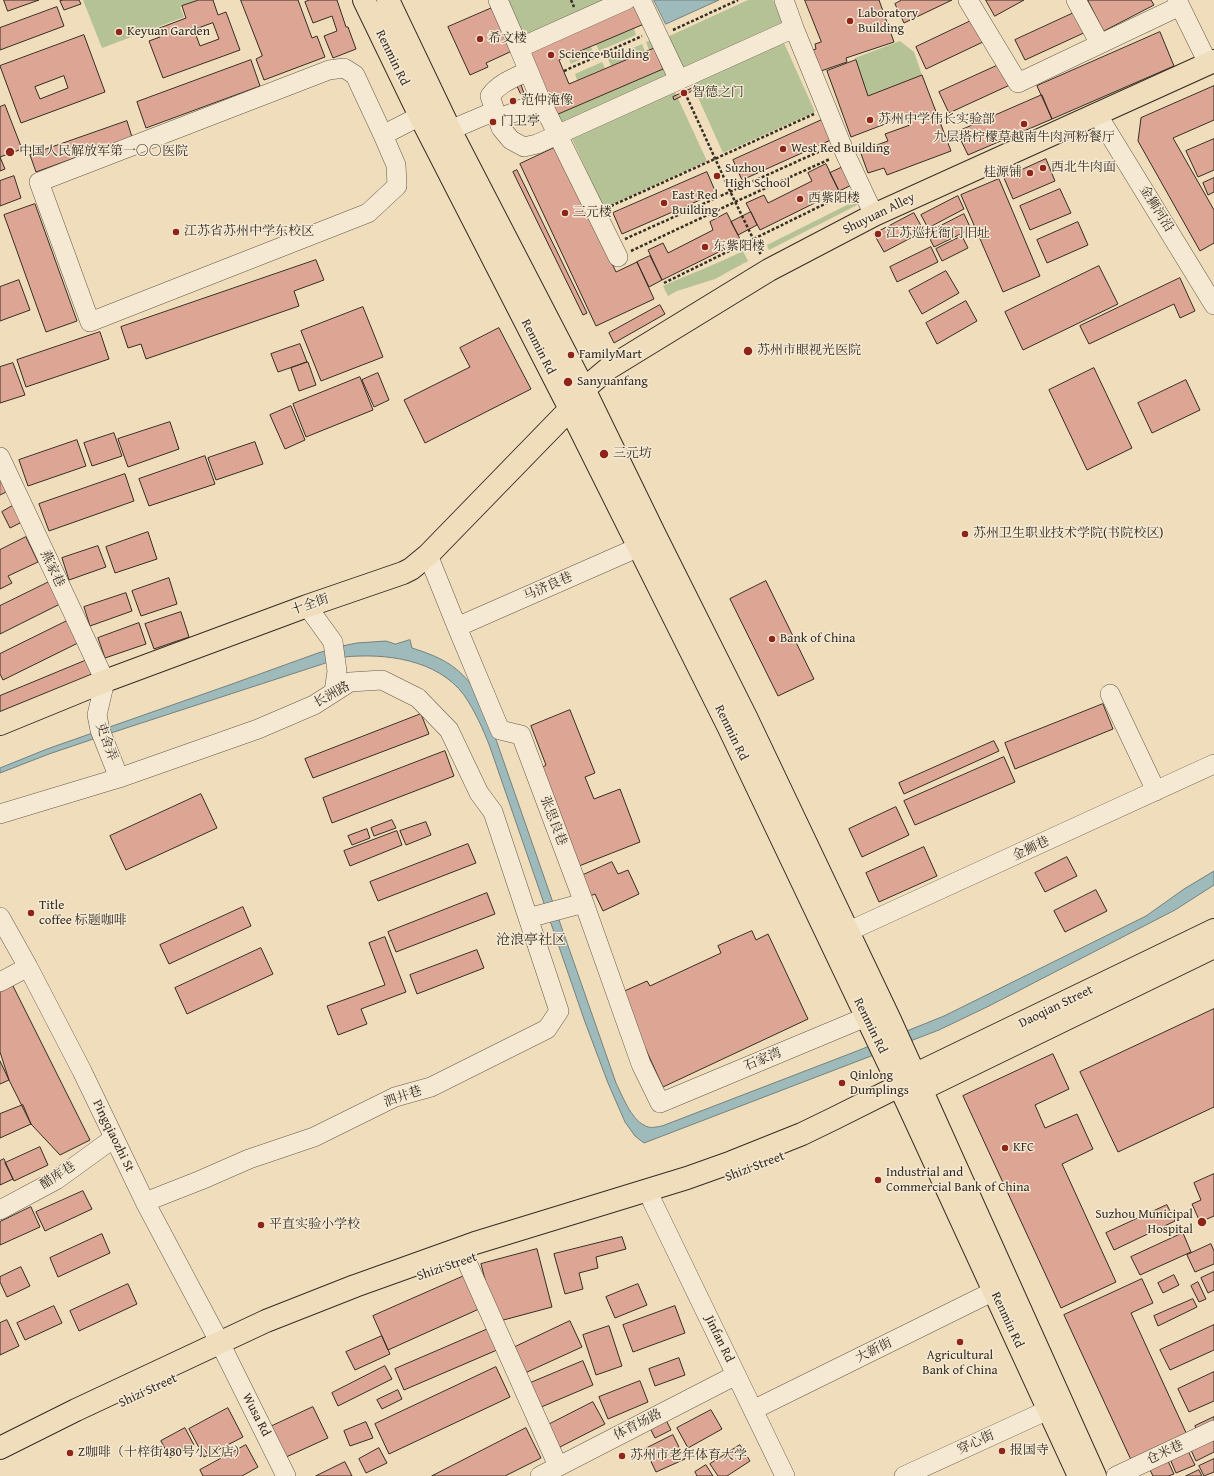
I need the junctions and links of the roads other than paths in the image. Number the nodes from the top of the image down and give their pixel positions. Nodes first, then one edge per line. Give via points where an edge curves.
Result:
1 (364, 0) edge
2 (388, 0) edge
3 (498, 0) edge
4 (626, 0) edge
5 (641, 0) edge
6 (784, 0) edge
7 (968, 0) edge
8 (1076, 0) edge
9 (1178, 3) edge
10 (794, 28) junction
11 (1100, 44) junction
12 (519, 48) junction
13 (1211, 62) edge
14 (528, 71) junction
15 (679, 80) junction
16 (542, 101) junction
17 (1097, 114) junction
18 (496, 115) junction
19 (420, 116) junction
20 (450, 130) junction
21 (559, 134) junction
22 (383, 135) junction
23 (874, 215) junction
24 (615, 251) road end
25 (1214, 305) edge
26 (584, 389) junction
27 (570, 410) junction
28 (0, 457) edge
29 (639, 547) junction
30 (428, 555) junction
31 (307, 606) junction
32 (457, 627) junction
33 (105, 681) junction
34 (334, 692) junction
35 (1110, 694) dead end
36 (0, 724) edge
37 (1214, 764) edge
38 (119, 778) junction
39 (1156, 791) junction
40 (0, 814) edge
41 (584, 903) junction
42 (543, 914) junction
43 (0, 917) edge
44 (1214, 930) edge
45 (847, 932) junction
46 (1214, 947) edge
47 (28, 967) junction
48 (0, 982) edge
49 (875, 1020) junction
50 (905, 1078) junction
51 (660, 1103) joint
52 (114, 1138) junction
53 (651, 1196) junction
54 (145, 1202) junction
55 (0, 1210) edge
56 (466, 1260) junction
57 (994, 1291) junction
58 (222, 1349) junction
59 (736, 1374) junction
60 (753, 1410) junction
61 (1048, 1410) junction
62 (1214, 1430) edge
63 (0, 1448) edge
64 (0, 1464) edge
65 (558, 1466) junction
66 (286, 1476) edge
67 (540, 1476) edge
68 (785, 1476) edge
69 (904, 1476) edge
70 (1079, 1476) edge
71 (1095, 1476) edge
72 (1116, 1476) edge

1 - 19 main road, Renmin Rd
2 - 20 main road, Renmin Rd
3 - 12 street
4 - 12 street
5 - 15 street
6 - 10 street
7 - 11 street via 1018,83
8 - 11 street
9 - 11 street
9 - 13 street
10 - 15 street
10 - 23 street
12 - 14 street
13 - 17 main road, Shuyuan Alley
14 - 16 street
14 - 18 street via 493,91 490,96
15 - 21 street
16 - 18 street
16 - 21 street
17 - 23 main road, Shuyuan Alley
17 - 25 street, 金狮河沿
18 - 20 street
18 - 21 street via 501,128 511,140 524,147
19 - 22 street
19 - 27 main road, Renmin Rd
20 - 26 main road, Renmin Rd
21 - 24 street
22 - 22 street via 355,75 344,68 329,70 38,182 90,322 368,213 397,186 396,165
23 - 26 main road, Shuyuan Alley via 769,270 609,368
26 - 27 main road, Shuyuan Alley
26 - 45 main road, Renmin Rd via 746,717
27 - 29 main road, Renmin Rd
27 - 30 main road, 十全街
28 - 33 street, 燕家巷
29 - 32 street, 马济良巷
29 - 49 main road, Renmin Rd
30 - 31 main road, 十全街 via 403,573
30 - 32 street, 张思良巷
31 - 33 main road, 十全街
31 - 34 street via 333,642 337,671
32 - 41 street, 张思良巷 via 500,730 521,735
33 - 36 main road, 十全街
33 - 38 street, 吏舍弄 via 97,715
34 - 38 street, 长洲路 via 314,705 258,729
34 - 42 street, 长洲路 via 350,682 382,680 418,698 449,730
35 - 39 street
37 - 39 street, 金狮巷
38 - 40 street, 长洲路
39 - 45 street, 金狮巷
41 - 42 street
41 - 51 street, 张思良巷 via 641,1064
42 - 54 street, 泗井巷 via 559,1011 547,1029 431,1087 395,1097 314,1137 249,1159
43 - 47 street, Pingqiaozhi St
44 - 50 main road, Daoqian Street
45 - 49 main road, Renmin Rd
46 - 50 main road, Daoqian Street
47 - 48 street
47 - 52 street, Pingqiaozhi St
49 - 50 main road, Renmin Rd
49 - 51 street, 石家湾
50 - 53 main road, Shizi Street via 835,1118 770,1147 695,1175
50 - 57 main road, Renmin Rd
50 - 71 main road, Renmin Rd
52 - 54 street, Pingqiaozhi St
52 - 55 street, 醋库巷 via 56,1180
53 - 56 main road, Shizi Street
53 - 58 main road, Shizi Street via 475,1243 266,1321
53 - 59 street, Jinfan Rd
54 - 58 street, Pingqiaozhi St
56 - 58 main road, Shizi Street
56 - 65 street
57 - 60 street, 大新街
57 - 61 main road, Renmin Rd
58 - 63 main road, Shizi Street via 76,1410
58 - 64 main road, Shizi Street
58 - 66 street, Wusa Rd
59 - 60 street, Jinfan Rd
59 - 65 street, 体育场路
60 - 68 street, Jinfan Rd
61 - 69 street, 穿心街
61 - 70 main road, Renmin Rd
62 - 72 street, 仓米巷
65 - 67 street, 体育场路

